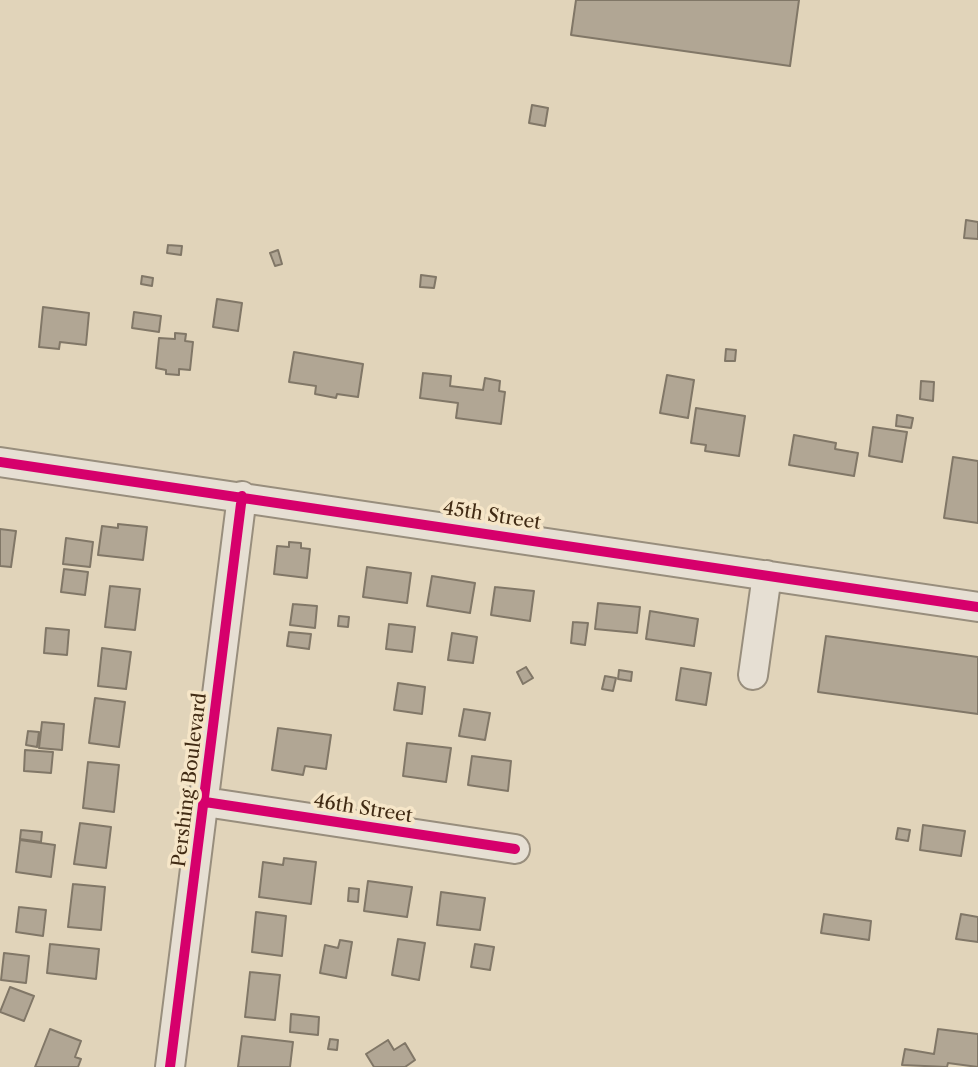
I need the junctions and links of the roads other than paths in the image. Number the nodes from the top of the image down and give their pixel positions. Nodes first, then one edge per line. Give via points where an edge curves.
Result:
1 (0, 462) edge
2 (242, 496) junction
3 (767, 575) junction
4 (978, 607) edge
5 (753, 676) dead end
6 (205, 802) junction
7 (515, 849) dead end
8 (170, 1067) edge

1 - 2 street, 45th Street
2 - 3 street, 45th Street
2 - 6 street, Pershing Boulevard
3 - 4 street, 45th Street
3 - 5 street
6 - 7 street, 46th Street
6 - 8 street, Pershing Boulevard

